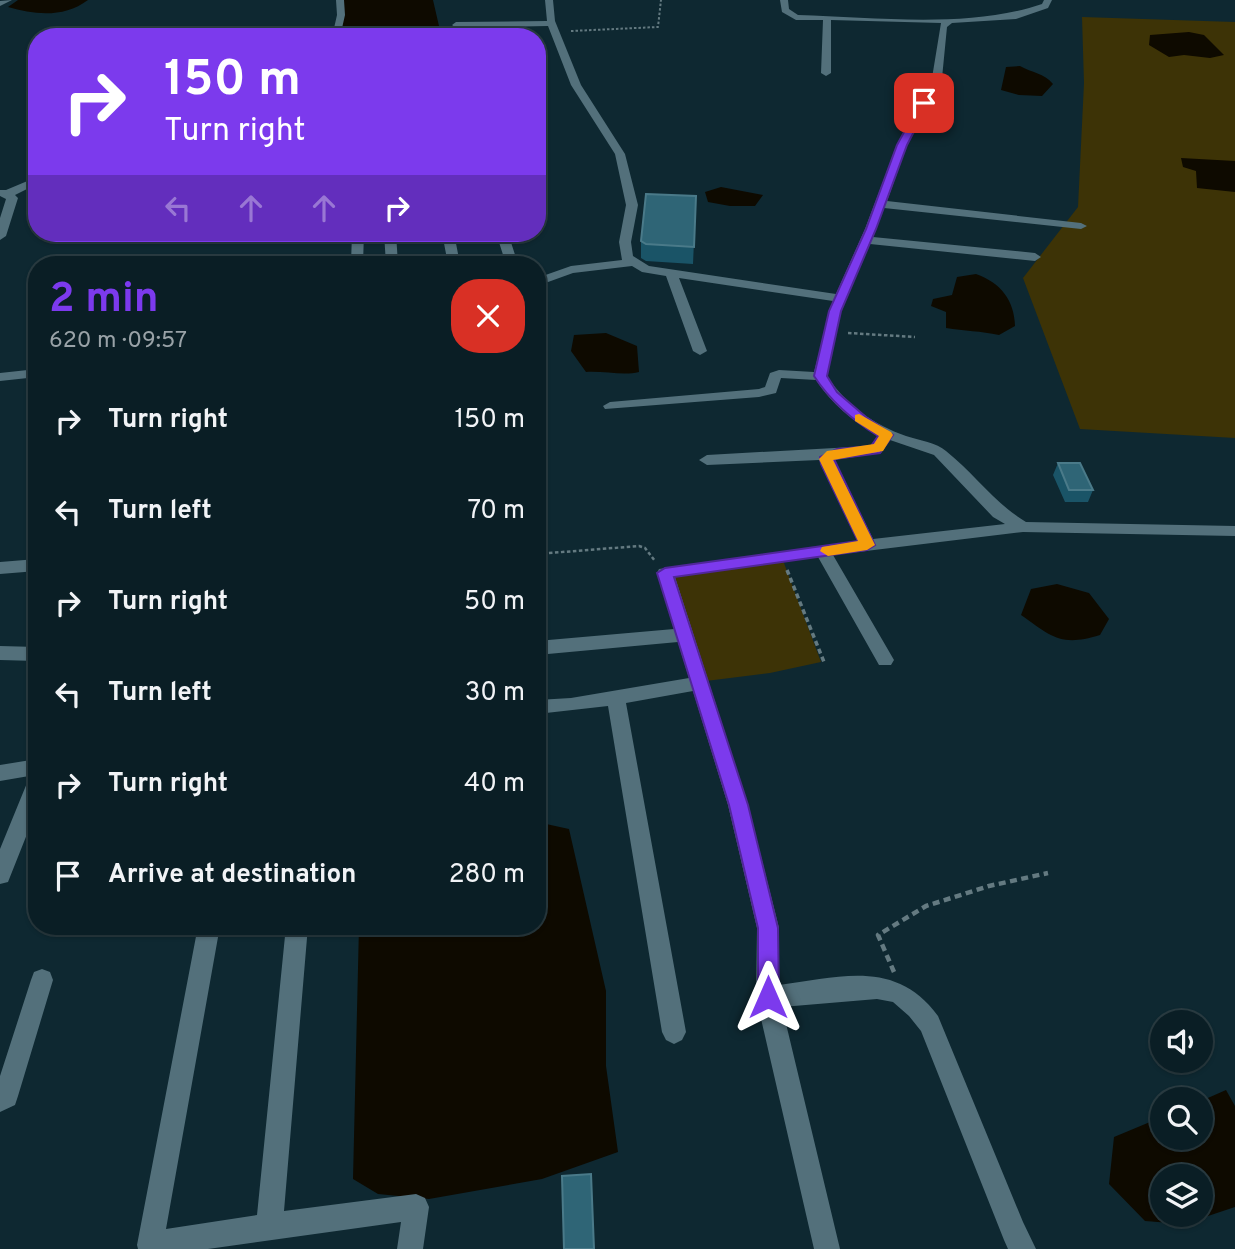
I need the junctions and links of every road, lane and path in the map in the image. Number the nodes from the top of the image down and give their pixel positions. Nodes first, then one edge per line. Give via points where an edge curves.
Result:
1 (8, 0) edge
2 (340, 0) edge
3 (549, 0) edge
4 (661, 0) edge
5 (784, 0) edge
6 (1048, 0) edge
7 (0, 4) edge
8 (827, 19) junction
9 (950, 21) junction
10 (456, 25) dead end
11 (553, 27) junction
12 (338, 28) edge
13 (826, 73) dead end
14 (28, 182) edge
15 (4, 193) edge
16 (881, 204) junction
17 (1081, 226) dead end
18 (0, 236) edge
19 (866, 240) junction
20 (1035, 257) dead end
21 (635, 262) junction
22 (671, 272) junction
23 (546, 279) edge
24 (840, 298) junction
25 (832, 332) junction
26 (915, 337) dead end
27 (700, 351) dead end
28 (28, 374) edge
29 (820, 376) junction
30 (0, 377) edge
31 (610, 406) dead end
32 (886, 435) junction
33 (828, 455) junction
34 (707, 460) dead end
35 (1023, 527) junction
36 (1235, 531) edge
37 (867, 545) junction
38 (823, 552) junction
39 (546, 553) edge
40 (782, 558) junction
41 (28, 566) edge
42 (0, 569) edge
43 (665, 573) junction
44 (684, 635) junction
45 (546, 647) edge
46 (0, 653) edge
47 (28, 654) edge
48 (885, 660) dead end
49 (824, 662) dead end
50 (701, 683) junction
51 (616, 698) junction
52 (546, 706) edge
53 (28, 767) edge
54 (0, 772) edge
55 (28, 805) edge
56 (1048, 873) dead end
57 (0, 875) edge
58 (207, 935) edge
59 (296, 935) edge
60 (42, 980) dead end
61 (904, 996) junction
62 (768, 997) junction
63 (674, 1032) dead end
64 (0, 1100) edge
65 (270, 1226) junction
66 (410, 1249) edge
67 (827, 1249) edge
68 (1023, 1249) edge

1 - 7 street
2 - 12 street
3 - 11 street
4 - 11 path via 658,27
5 - 8 street via 789,14
6 - 9 street via 1026,14
8 - 9 street
8 - 13 street
9 - 16 street via 943,26 937,78 902,145
10 - 11 street
11 - 21 street via 576,85 620,154 632,205 627,258
14 - 15 street
15 - 18 street via 12,198
16 - 17 street
16 - 19 street
19 - 20 street
19 - 24 street
21 - 22 street via 646,269
21 - 23 street via 570,270
22 - 24 street
22 - 27 street
24 - 25 street
25 - 26 path
25 - 29 street
28 - 30 street
29 - 31 street via 779,374 771,390 759,393
29 - 32 street via 861,420
32 - 33 street via 876,450
32 - 35 street via 939,452 999,513
33 - 34 street
33 - 37 street via 827,464
35 - 36 street
35 - 37 street
37 - 38 street
38 - 40 street
38 - 48 street
39 - 43 path via 639,546
40 - 43 street
40 - 49 path
41 - 42 street
43 - 44 street
44 - 45 street
44 - 50 street
46 - 47 street
50 - 51 street
50 - 62 street via 738,805 768,928
51 - 52 street
51 - 63 street
53 - 54 street
55 - 57 street
56 - 61 path via 926,906 878,935
58 - 65 street via 150,1245
59 - 65 street
60 - 64 street via 6,1096
61 - 62 street via 890,989 869,988
61 - 68 street via 930,1024
62 - 67 street
65 - 66 street via 416,1207

